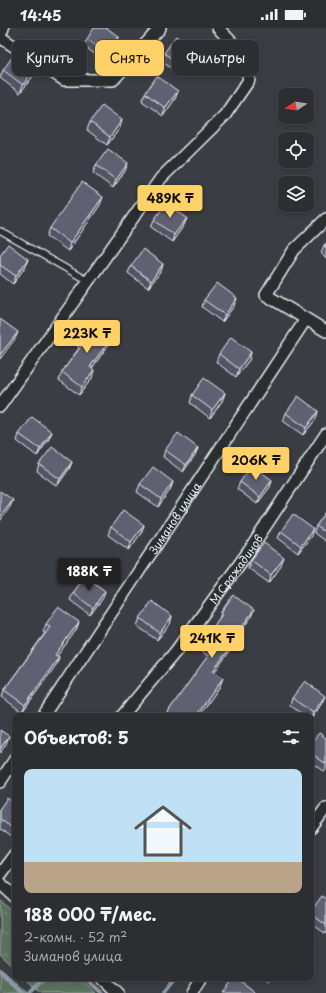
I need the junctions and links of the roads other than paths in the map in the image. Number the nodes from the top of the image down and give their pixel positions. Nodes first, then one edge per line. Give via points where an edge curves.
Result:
1 (160, 28) edge
2 (218, 28) edge
3 (0, 37) edge
4 (326, 219) edge
5 (0, 231) edge
6 (88, 281) junction
7 (306, 318) junction
8 (326, 331) edge
9 (0, 406) edge
10 (326, 434) edge
11 (45, 713) edge
12 (124, 713) edge
13 (12, 764) edge
14 (0, 782) edge
15 (326, 808) edge
16 (314, 824) edge
17 (12, 858) edge
18 (0, 874) edge
19 (0, 883) edge
20 (12, 894) edge
21 (105, 981) edge
22 (199, 981) edge
23 (118, 993) edge
24 (192, 993) edge

1 - 3 street via 113,80 64,80
2 - 6 street via 244,55 249,80 225,115 161,178
4 - 7 street via 294,250 266,295
5 - 6 lane
6 - 9 street
7 - 8 street
7 - 11 street, Зиманов улица
10 - 12 street, М.Сражадинов via 249,551 176,651
13 - 14 street
15 - 16 street
17 - 18 street
19 - 20 street
21 - 23 street
22 - 24 street

